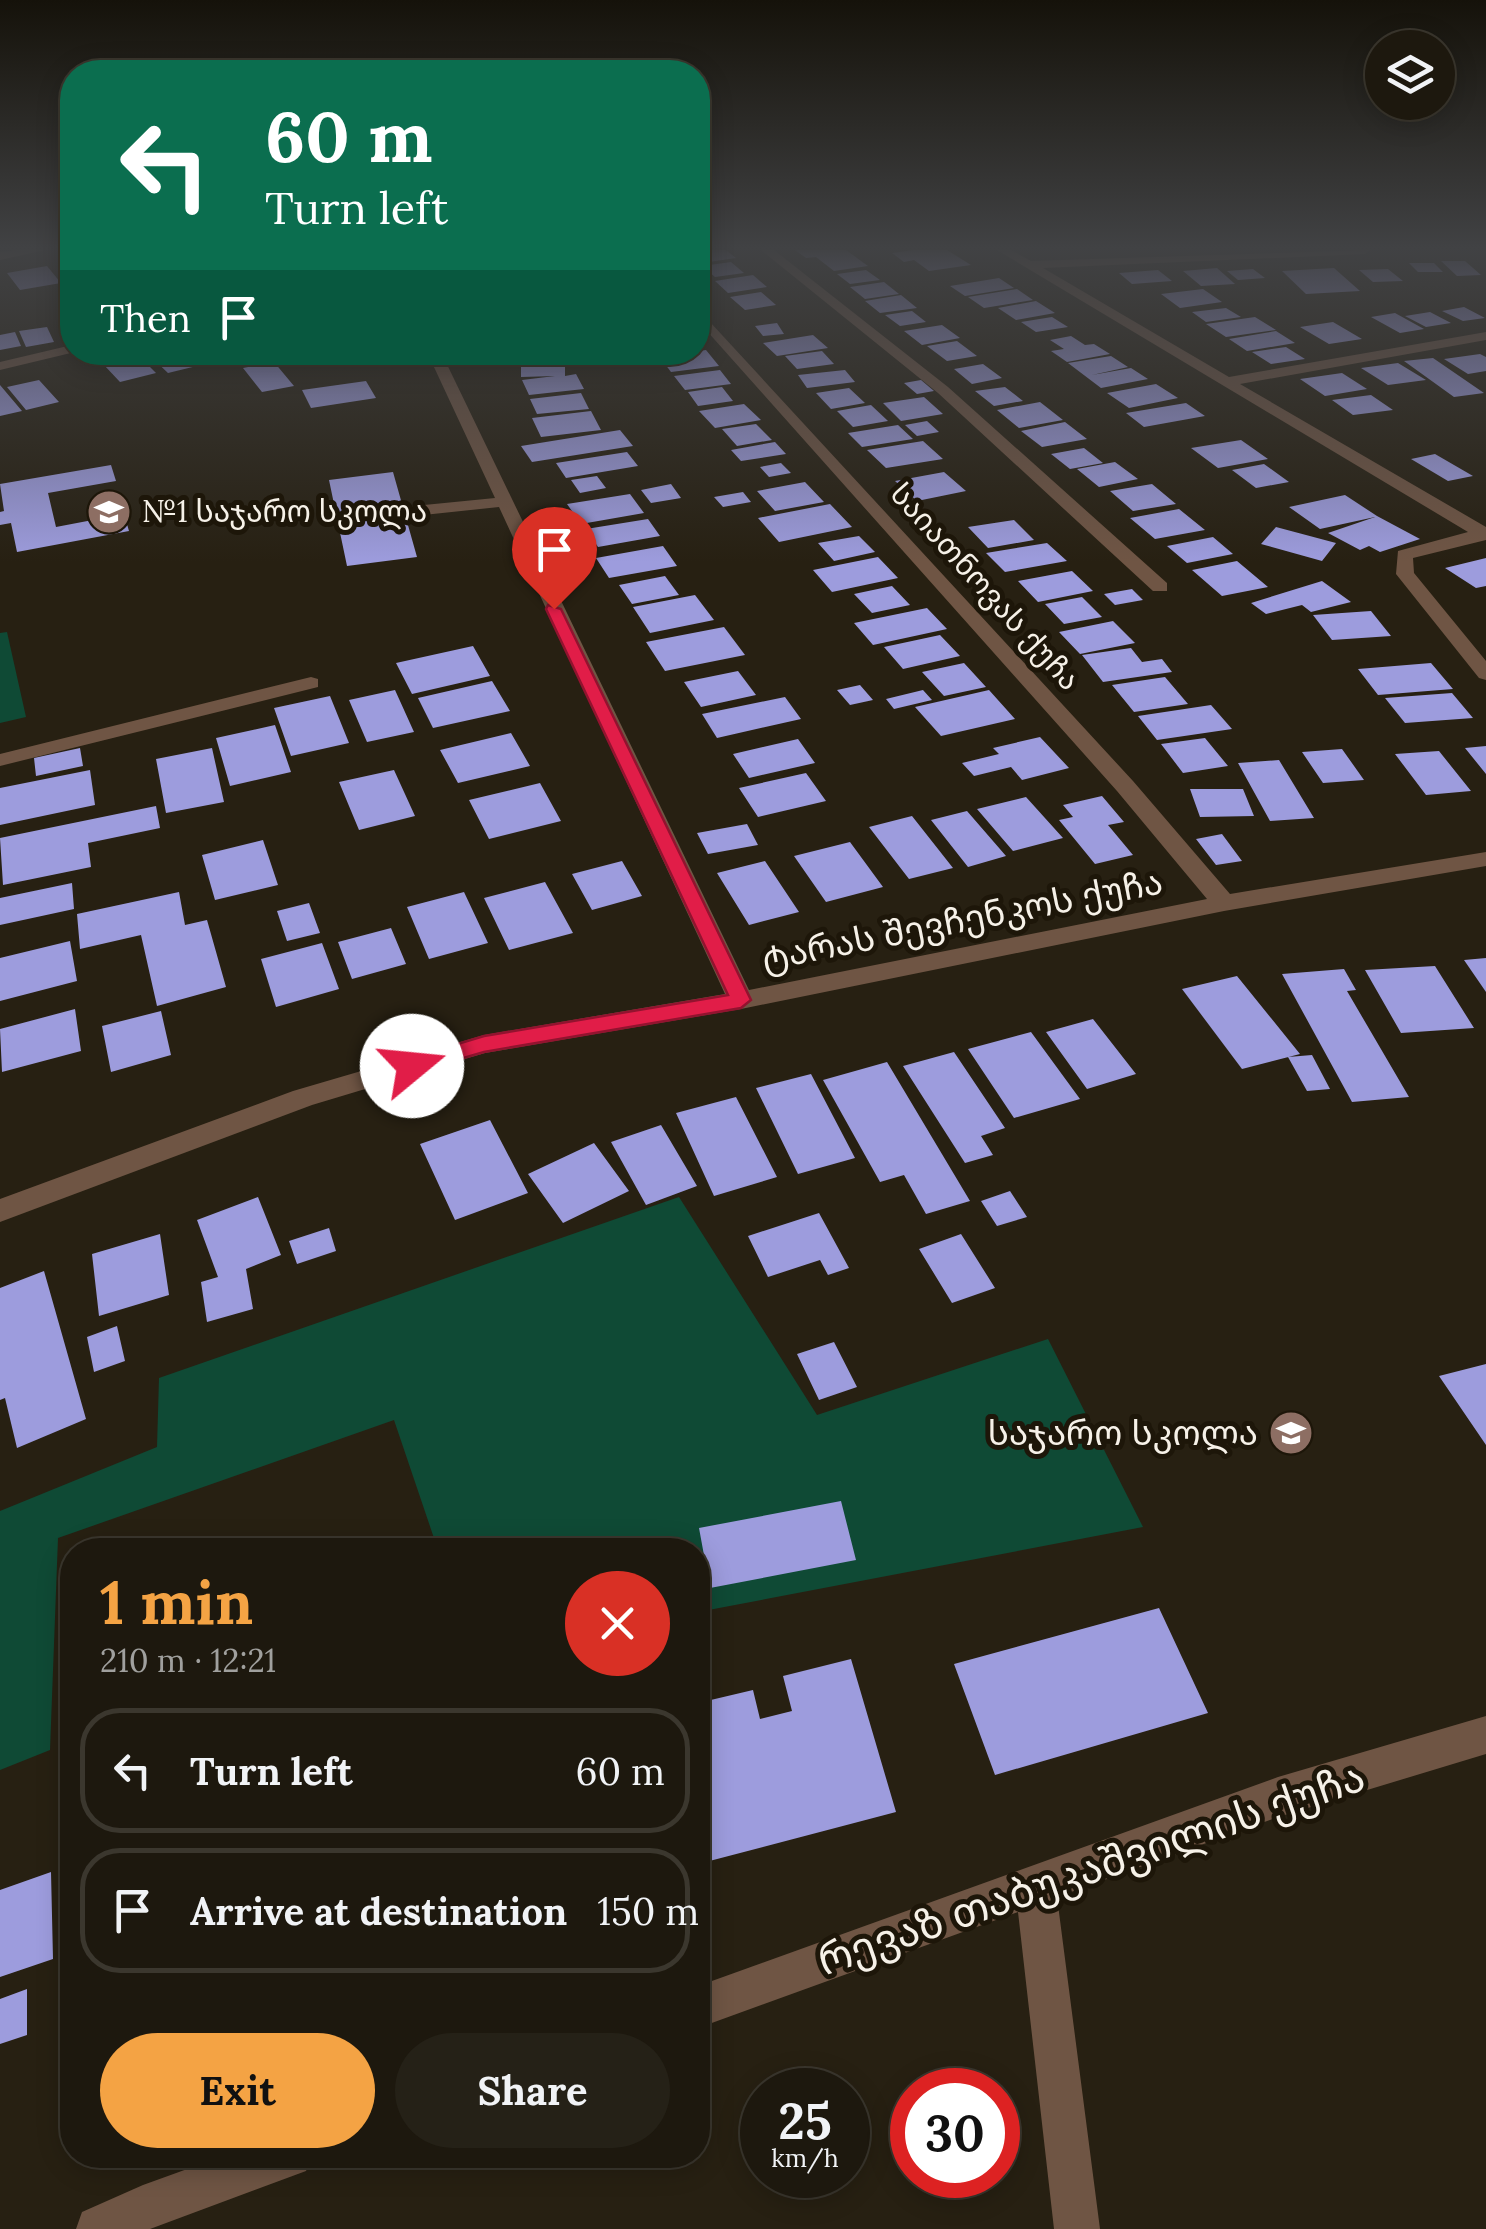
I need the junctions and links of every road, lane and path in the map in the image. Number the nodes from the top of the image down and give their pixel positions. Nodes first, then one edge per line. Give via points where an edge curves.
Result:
1 (54, 354) edge
2 (734, 354) edge
3 (898, 354) edge
4 (1179, 354) edge
5 (1384, 354) edge
6 (440, 365) edge
7 (0, 366) edge
8 (1226, 382) junction
9 (502, 502) junction
10 (414, 511) dead end
11 (1485, 533) edge
12 (1160, 587) dead end
13 (1486, 674) edge
14 (311, 682) dead end
15 (0, 760) edge
16 (1486, 859) edge
17 (1224, 903) junction
18 (741, 1000) junction
19 (0, 1210) edge
20 (1486, 1735) edge
21 (1035, 1884) junction
22 (710, 2003) edge
23 (254, 2168) edge
24 (99, 2229) edge
25 (1077, 2229) edge

1 - 7 street
2 - 17 street, საიათნოვას ქუჩა
3 - 12 street
4 - 8 street
5 - 8 street
6 - 9 street
8 - 11 street
9 - 10 street
9 - 18 street
11 - 13 street via 1404,555 1405,574
14 - 15 street
16 - 17 street, ტარას შევჩენკოს ქუჩა
17 - 18 street, ტარას შევჩენკოს ქუჩა
18 - 19 street, ტარას შევჩენკოს ქუჩა via 484,1044 303,1098
20 - 21 street, რევაზ თაბუკაშვილის ქუჩა via 1278,1797
21 - 22 street, რევაზ თაბუკაშვილის ქუჩა
21 - 25 street
23 - 24 street

